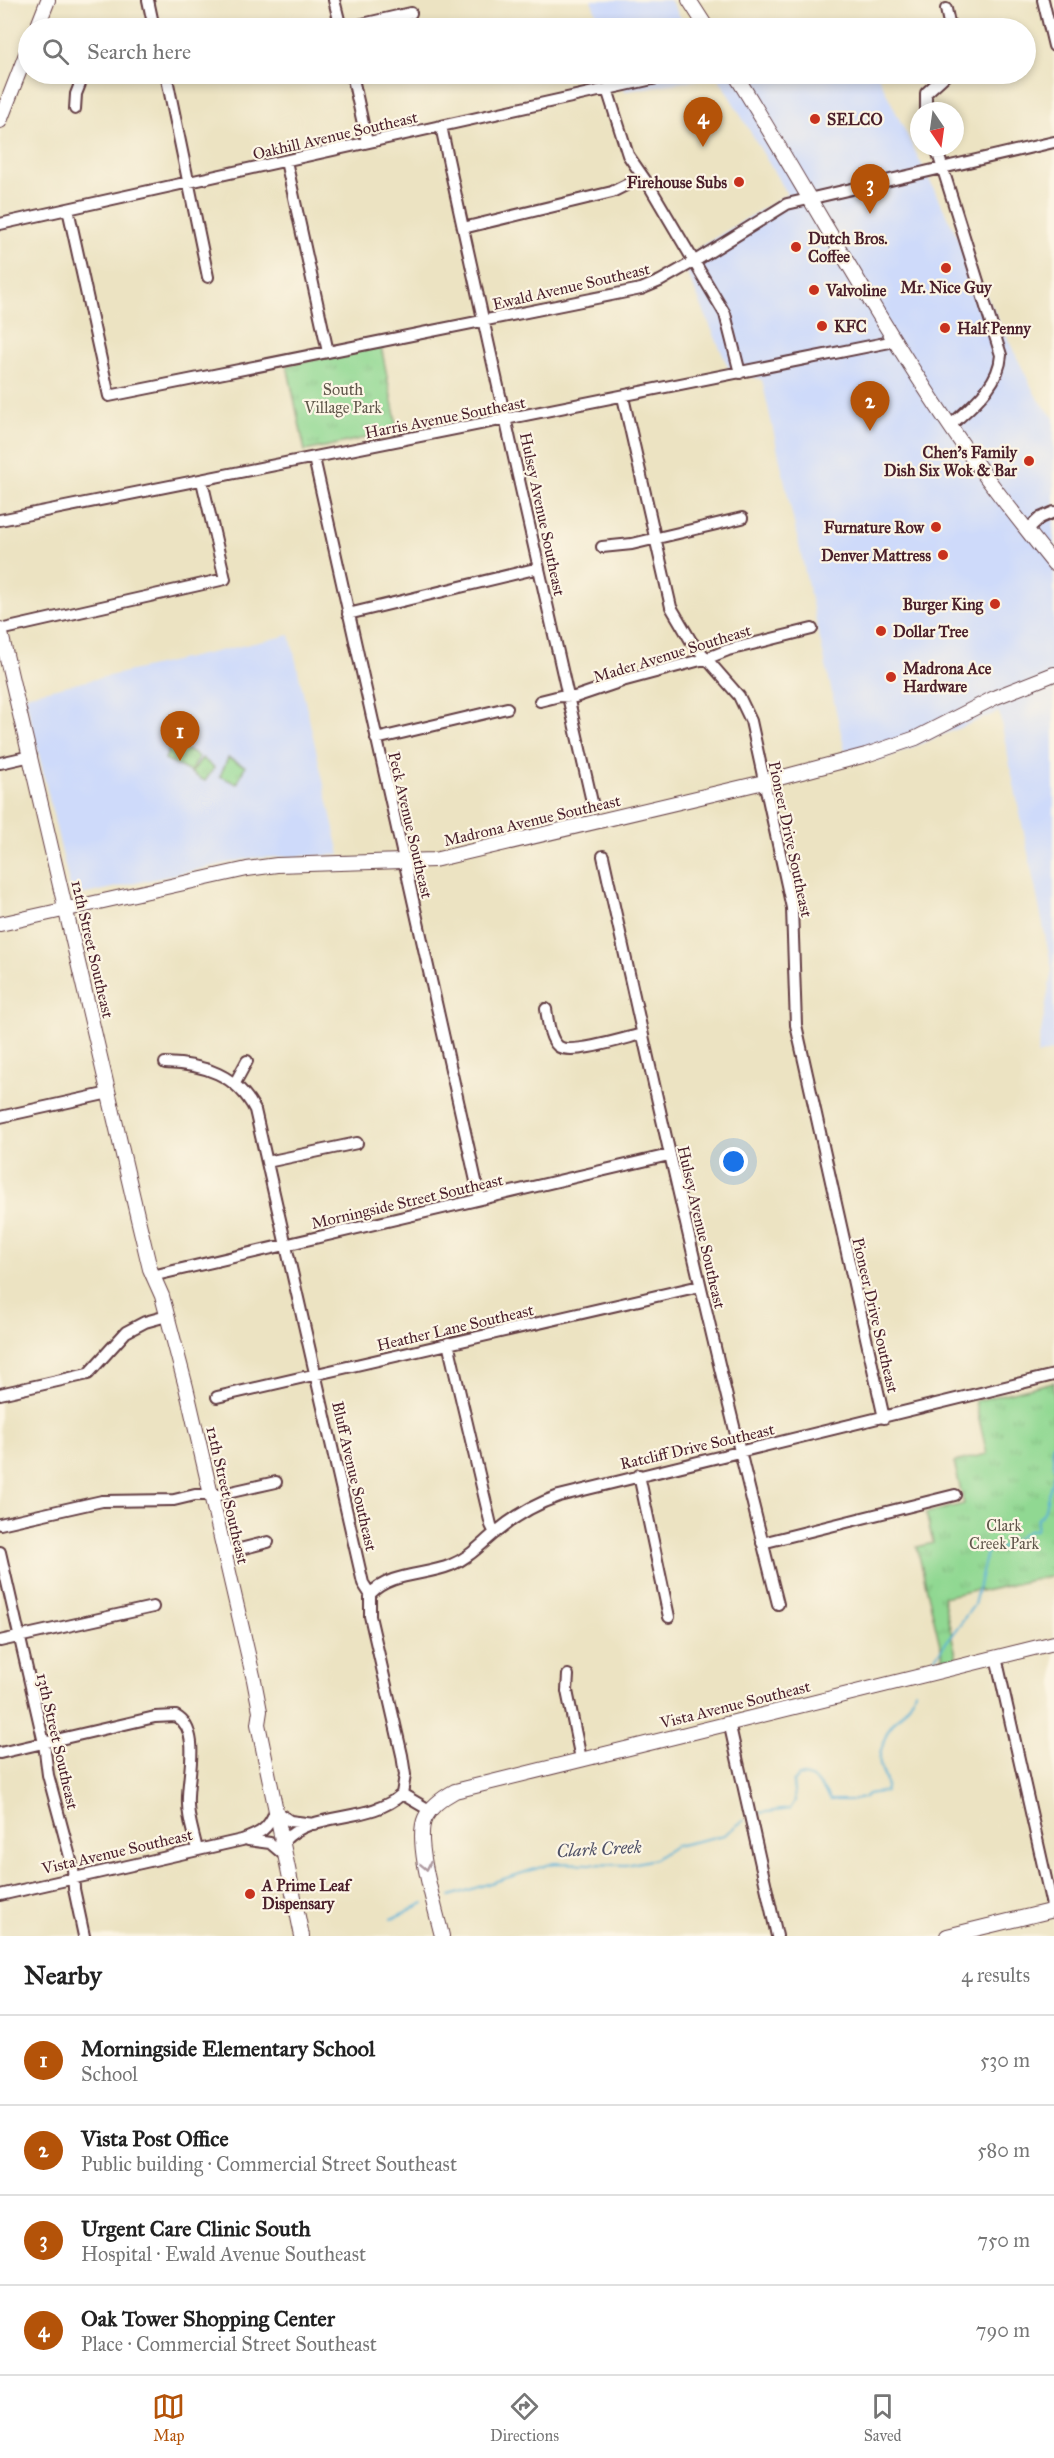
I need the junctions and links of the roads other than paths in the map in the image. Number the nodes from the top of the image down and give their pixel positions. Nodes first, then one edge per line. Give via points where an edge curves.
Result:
1 (48, 0) edge
2 (148, 0) edge
3 (334, 0) edge
4 (689, 0) edge
5 (1043, 0) edge
6 (946, 9) dead end
7 (411, 12) dead end
8 (41, 18) edge
9 (152, 18) edge
10 (340, 18) edge
11 (386, 18) edge
12 (701, 18) edge
13 (948, 18) edge
14 (1054, 46) edge
15 (18, 75) edge
16 (80, 84) edge
17 (169, 84) edge
18 (354, 84) edge
19 (630, 84) edge
20 (741, 84) edge
21 (936, 84) edge
22 (607, 89) junction
23 (926, 102) edge
24 (75, 109) dead end
25 (0, 121) edge
26 (441, 126) junction
27 (367, 142) junction
28 (1054, 142) edge
29 (938, 156) edge
30 (286, 161) junction
31 (941, 168) junction
32 (642, 177) junction
33 (187, 183) junction
34 (809, 197) junction
35 (68, 209) junction
36 (0, 224) edge
37 (463, 228) junction
38 (695, 261) junction
39 (208, 277) dead end
40 (482, 322) junction
41 (895, 341) junction
42 (328, 352) junction
43 (740, 373) junction
44 (623, 397) junction
45 (507, 420) junction
46 (950, 426) junction
47 (314, 458) junction
48 (202, 481) junction
49 (1054, 512) edge
50 (742, 518) dead end
51 (0, 520) edge
52 (1026, 530) junction
53 (655, 539) junction
54 (602, 547) dead end
55 (1054, 564) edge
56 (539, 568) junction
57 (348, 614) junction
58 (812, 629) dead end
59 (0, 630) edge
60 (708, 658) junction
61 (1054, 674) edge
62 (568, 697) junction
63 (540, 701) dead end
64 (507, 708) dead end
65 (376, 739) junction
66 (31, 756) junction
67 (0, 763) edge
68 (764, 782) junction
69 (592, 802) dead end
70 (603, 856) dead end
71 (405, 862) junction
72 (66, 909) junction
73 (0, 924) edge
74 (546, 1009) dead end
75 (642, 1034) junction
76 (247, 1061) dead end
77 (165, 1063) dead end
78 (235, 1083) junction
79 (109, 1093) junction
80 (0, 1117) edge
81 (357, 1143) dead end
82 (669, 1155) junction
83 (267, 1162) junction
84 (480, 1199) junction
85 (285, 1245) junction
86 (152, 1276) junction
87 (700, 1286) junction
88 (163, 1317) junction
89 (448, 1343) junction
90 (314, 1375) junction
91 (1054, 1375) edge
92 (0, 1394) edge
93 (217, 1397) dead end
94 (884, 1418) junction
95 (739, 1452) junction
96 (639, 1475) junction
97 (276, 1482) dead end
98 (955, 1494) dead end
99 (207, 1496) junction
100 (0, 1524) edge
101 (495, 1533) junction
102 (268, 1542) dead end
103 (762, 1543) junction
104 (0, 1552) edge
105 (224, 1553) junction
106 (370, 1594) junction
107 (778, 1604) dead end
108 (153, 1607) dead end
109 (669, 1617) dead end
110 (19, 1637) junction
111 (0, 1641) edge
112 (1054, 1643) edge
113 (996, 1657) junction
114 (568, 1675) dead end
115 (729, 1722) junction
116 (258, 1724) junction
117 (44, 1743) junction
118 (0, 1753) edge
119 (582, 1759) junction
120 (402, 1794) junction
121 (275, 1810) junction
122 (431, 1811) junction
123 (314, 1824) junction
124 (242, 1840) junction
125 (197, 1850) junction
126 (283, 1852) junction
127 (73, 1878) junction
128 (0, 1895) edge
129 (1053, 1910) edge
130 (84, 1936) edge
131 (302, 1936) edge
132 (442, 1936) edge
133 (777, 1936) edge
134 (947, 1936) edge

1 - 8 main road
2 - 9 street
3 - 10 street
4 - 12 main road
5 - 14 street
6 - 13 street
7 - 11 street
15 - 25 main road
16 - 24 street
17 - 33 street
18 - 27 street
19 - 22 street, Oakhill Avenue Southeast
20 - 34 main road
21 - 23 street via 927,93
22 - 26 street, Oakhill Avenue Southeast
22 - 32 street via 628,154
26 - 27 street, Oakhill Avenue Southeast
26 - 37 street, Hulsey Avenue Southeast
27 - 30 street, Oakhill Avenue Southeast
28 - 31 street, Ewald Avenue Southeast
29 - 31 street
30 - 33 street, Oakhill Avenue Southeast
30 - 42 street
31 - 34 street, Ewald Avenue Southeast
31 - 46 street via 1001,355 999,371 988,390
32 - 37 street via 612,192
32 - 38 street
33 - 35 street, Oakhill Avenue Southeast
33 - 39 street
34 - 38 street, Ewald Avenue Southeast via 780,207
34 - 41 main road
35 - 36 street, Oakhill Avenue Southeast
35 - 42 street, Ewald Avenue Southeast via 109,396
37 - 40 street, Hulsey Avenue Southeast
38 - 40 street, Ewald Avenue Southeast via 641,289
38 - 43 street via 725,314
40 - 42 street, Ewald Avenue Southeast
40 - 45 street, Hulsey Avenue Southeast
41 - 43 street, Harris Avenue Southeast
41 - 46 main road
43 - 44 street, Harris Avenue Southeast
44 - 45 street, Harris Avenue Southeast
44 - 53 street, Pioneer Drive Southeast
45 - 47 street, Harris Avenue Southeast
45 - 56 street, Hulsey Avenue Southeast
46 - 52 main road
47 - 48 street, Harris Avenue Southeast
47 - 57 street, Peck Avenue Southeast
48 - 51 street, Harris Avenue Southeast
48 - 59 street via 225,579
49 - 52 street
50 - 53 street
52 - 55 main road
53 - 54 street
53 - 60 street, Pioneer Drive Southeast via 675,617
56 - 57 street
56 - 62 street, Hulsey Avenue Southeast
57 - 65 street, Peck Avenue Southeast
58 - 60 street, Mader Avenue Southeast
59 - 66 main road, 12th Street Southeast
60 - 62 street, Mader Avenue Southeast
60 - 68 street, Pioneer Drive Southeast via 746,708
61 - 68 main road, Madrona Avenue Southeast via 894,746
62 - 63 street, Mader Avenue Southeast
62 - 69 street, Hulsey Avenue Southeast
64 - 65 street
65 - 71 street, Peck Avenue Southeast
66 - 67 street
66 - 72 main road, 12th Street Southeast
68 - 71 main road, Madrona Avenue Southeast via 459,855
68 - 94 street, Pioneer Drive Southeast via 792,908 796,1025
70 - 75 street, Hulsey Avenue Southeast
71 - 72 main road, Madrona Avenue Southeast via 261,867
71 - 84 street, Peck Avenue Southeast
72 - 73 main road, Madrona Avenue Southeast
72 - 79 main road, 12th Street Southeast
74 - 75 street via 552,1037 563,1048 577,1049
75 - 82 street, Hulsey Avenue Southeast
76 - 78 street
77 - 78 street, Bluff Avenue Southeast via 205,1068
78 - 83 street, Bluff Avenue Southeast via 255,1110
79 - 80 street
79 - 86 main road, 12th Street Southeast
81 - 83 street
82 - 84 street, Morningside Street Southeast
82 - 87 street, Hulsey Avenue Southeast
83 - 85 street, Bluff Avenue Southeast
84 - 85 street, Morningside Street Southeast
85 - 86 street, Morningside Street Southeast
85 - 90 street, Bluff Avenue Southeast
86 - 88 main road, 12th Street Southeast via 154,1298
87 - 89 street, Heather Lane Southeast
87 - 95 street, Hulsey Avenue Southeast
88 - 92 street via 126,1332 88,1374
88 - 99 main road, 12th Street Southeast
89 - 90 street, Heather Lane Southeast
89 - 101 street
90 - 93 street, Heather Lane Southeast
90 - 106 street, Bluff Avenue Southeast via 363,1583
91 - 94 street, Ratcliff Drive Southeast
94 - 95 street, Ratcliff Drive Southeast
95 - 96 street, Ratcliff Drive Southeast
95 - 103 street, Hulsey Avenue Southeast
96 - 101 street, Ratcliff Drive Southeast via 546,1501
96 - 109 street
97 - 99 street
98 - 103 street
99 - 100 street via 102,1501
99 - 105 main road, 12th Street Southeast
99 - 116 main road, 12th Street Southeast via 252,1713
101 - 106 street, Ratcliff Drive Southeast via 461,1560 440,1569 392,1579
102 - 105 street
103 - 107 street, Hulsey Avenue Southeast
104 - 110 street, 13th Street Southeast
105 - 116 main road, 12th Street Southeast via 256,1690
106 - 120 street, Bluff Avenue Southeast via 370,1616 402,1755
108 - 110 street
110 - 111 street
110 - 117 street, 13th Street Southeast
112 - 113 main road, Vista Avenue Southeast
113 - 115 main road, Vista Avenue Southeast
113 - 129 street
114 - 119 street via 567,1691
115 - 119 main road, Vista Avenue Southeast
115 - 133 street
116 - 121 main road, 12th Street Southeast
117 - 118 street
117 - 125 street via 155,1717 182,1719 192,1753 188,1804
117 - 127 street, 13th Street Southeast
119 - 122 main road, Vista Avenue Southeast via 455,1791
120 - 122 street
120 - 123 street via 375,1810
121 - 123 street via 290,1821
121 - 124 street via 264,1830
121 - 126 main road, 12th Street Southeast
122 -> 132 main road via 422,1827 421,1840
123 - 126 street via 291,1834 284,1841
124 - 125 street, Vista Avenue Southeast
124 - 126 street via 270,1843
125 - 127 street, Vista Avenue Southeast
126 - 131 main road, 12th Street Southeast
127 - 128 street, Vista Avenue Southeast
127 - 130 street, 13th Street Southeast
129 - 134 main road

